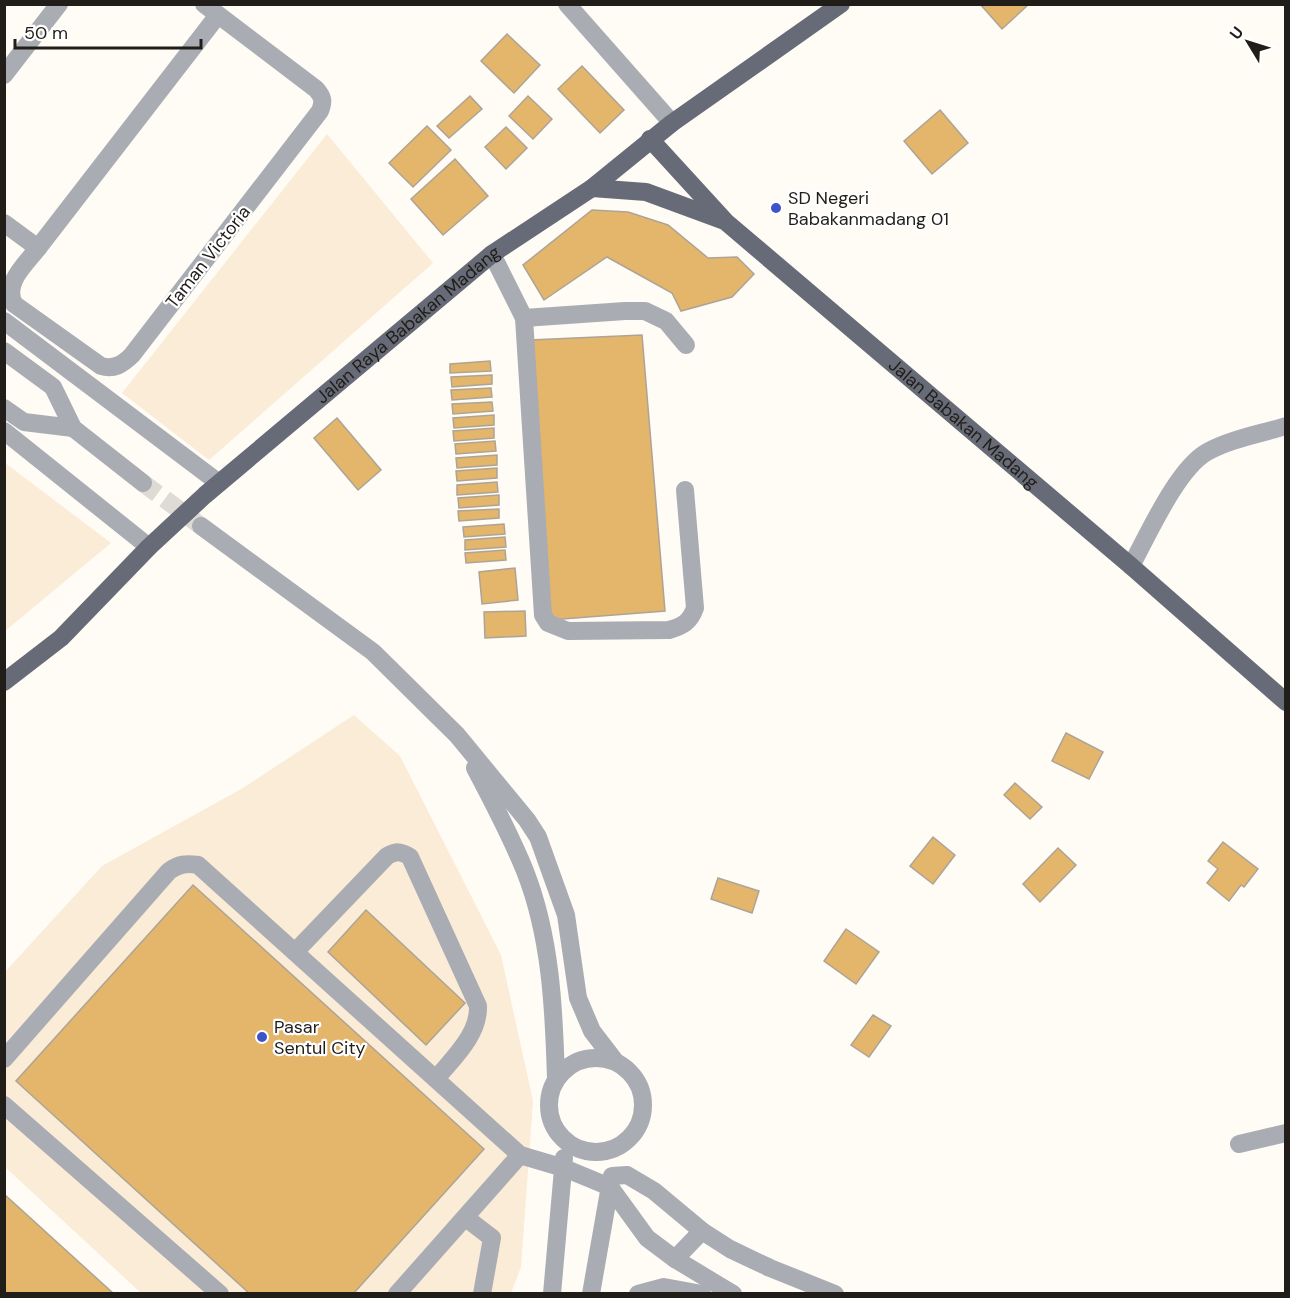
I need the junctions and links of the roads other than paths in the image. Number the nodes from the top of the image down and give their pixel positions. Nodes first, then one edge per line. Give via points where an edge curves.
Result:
1 (59, 4) edge
2 (567, 4) edge
3 (841, 4) edge
4 (211, 10) edge
5 (821, 11) edge
6 (4, 75) edge
7 (672, 123) junction
8 (650, 139) junction
9 (592, 188) junction
10 (726, 222) junction
11 (4, 223) edge
12 (38, 248) junction
13 (492, 254) junction
14 (524, 318) junction
15 (4, 321) edge
16 (686, 345) dead end
17 (4, 351) edge
18 (4, 408) edge
19 (1286, 426) edge
20 (73, 428) junction
21 (4, 431) edge
22 (143, 483) tunnel mouth
23 (219, 483) junction
24 (685, 490) dead end
25 (201, 526) tunnel mouth
26 (149, 547) junction
27 (1131, 566) junction
28 (4, 682) edge
29 (1286, 702) edge
30 (457, 735) junction
31 (296, 952) junction
32 (4, 1059) edge
33 (615, 1061) junction
34 (436, 1079) junction
35 (556, 1079) junction
36 (4, 1105) edge
37 (1286, 1133) edge
38 (564, 1141) junction
39 (1239, 1144) dead end
40 (620, 1146) junction
41 (520, 1155) junction
42 (564, 1168) junction
43 (611, 1181) junction
44 (466, 1218) junction
45 (702, 1231) junction
46 (675, 1259) junction
47 (220, 1293) edge
48 (398, 1293) edge
49 (482, 1293) edge
50 (552, 1293) edge
51 (591, 1293) edge
52 (638, 1293) edge
53 (702, 1293) edge
54 (734, 1293) edge
55 (835, 1293) edge

1 - 6 street
2 - 7 street
3 - 5 main road, Jalan Raya Babakan Madang
4 - 12 street, Taman Victoria
4 - 12 street, Taman Victoria via 316,89 322,95 320,111 124,362 101,366 14,304 10,297 13,281
5 - 7 main road, Jalan Raya Babakan Madang
7 - 8 main road, Jalan Raya Babakan Madang
8 - 9 main road, Jalan Raya Babakan Madang
8 - 10 main road, Jalan Babakan Madang
9 - 10 main road via 646,192
9 - 13 main road, Jalan Raya Babakan Madang
10 - 27 main road, Jalan Babakan Madang
11 - 12 street
13 - 14 street
13 - 23 main road, Jalan Raya Babakan Madang
14 - 16 street via 645,311 666,321
14 - 24 street via 543,615 548,623 568,631 669,630 682,627 691,619 695,608
15 - 23 street
17 - 20 street via 53,387
18 - 20 street via 24,422
19 - 27 street via 1207,452 1190,465
20 - 22 street
21 - 26 street
23 - 26 main road, Jalan Raya Babakan Madang
25 - 30 street via 373,652
26 - 28 main road, Jalan Raya Babakan Madang via 61,638
27 - 29 main road, Jalan Babakan Madang
30 - 33 street via 538,837 566,915 578,998 591,1031
30 - 35 street via 526,873 542,929 554,1013
31 - 32 street via 198,865 178,865
31 - 34 street
31 - 34 street via 387,856 403,852 410,857 478,1006 469,1038
33 - 35 street via 586,1058 572,1064
33 - 40 street via 637,1081 643,1110 640,1124
34 - 41 street
35 - 38 street via 548,1100 549,1116
36 - 47 street
37 - 39 street
38 - 40 street via 591,1152 606,1152
38 - 42 street
40 - 43 street
41 - 42 street
41 - 44 street
42 - 43 street
42 - 50 street
43 - 45 street via 627,1174
43 - 46 street via 647,1238
43 - 51 street
44 - 48 street
44 - 49 street via 492,1238
45 - 46 street
45 - 55 street via 770,1268
46 - 54 street
52 - 53 street via 664,1287

